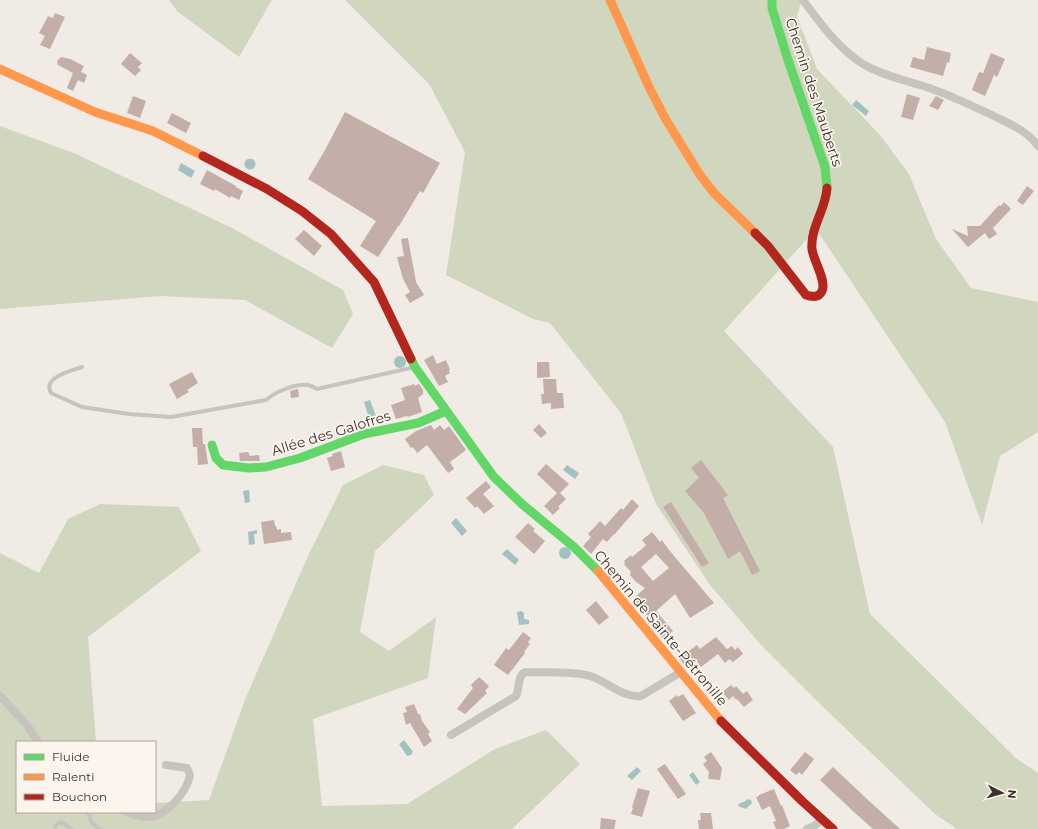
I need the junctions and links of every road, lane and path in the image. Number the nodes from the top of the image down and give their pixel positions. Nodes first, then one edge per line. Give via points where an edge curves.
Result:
1 (610, 0) edge
2 (772, 0) edge
3 (802, 0) edge
4 (0, 69) edge
5 (1038, 146) edge
6 (82, 367) dead end
7 (415, 367) junction
8 (446, 411) junction
9 (212, 445) dead end
10 (681, 672) junction
11 (0, 696) edge
12 (451, 735) dead end
13 (37, 741) edge
14 (166, 766) dead end
15 (88, 813) edge
16 (129, 813) edge
17 (822, 820) junction
18 (55, 829) edge
19 (71, 829) edge
20 (100, 829) edge
21 (807, 829) edge
22 (833, 829) edge

1 - 2 street, Chemin des Mauberts via 649,87 700,175 714,193 768,246 801,290 811,298 820,294 823,289 812,240 826,199 827,178 788,60 772,8
3 - 5 street, Chemin des Mauberts via 844,49 863,64 968,104 1019,129
4 - 7 street, Chemin de Sainte-Pétronille via 95,112 153,131 267,189 302,211 331,234 374,282
6 - 7 lane via 58,375 50,382 51,393 82,407 171,417 266,400 273,394 297,385 308,385 317,389
7 - 8 street, Chemin de Sainte-Pétronille
8 - 9 street, Allée des Galofres via 419,422 343,441 288,463 254,468 221,465 217,462
8 - 10 street, Chemin de Sainte-Pétronille via 494,477 596,568
10 - 12 street via 635,697 588,675 525,672 520,677 516,696
10 - 17 street, Chemin de Sainte-Pétronille via 718,718
11 - 13 street via 27,725
14 - 16 street via 187,768 190,775 179,798 154,817
15 - 20 lane via 92,823
17 - 21 street
17 - 22 street, Chemin de Sainte-Pétronille
18 - 19 lane via 61,822

